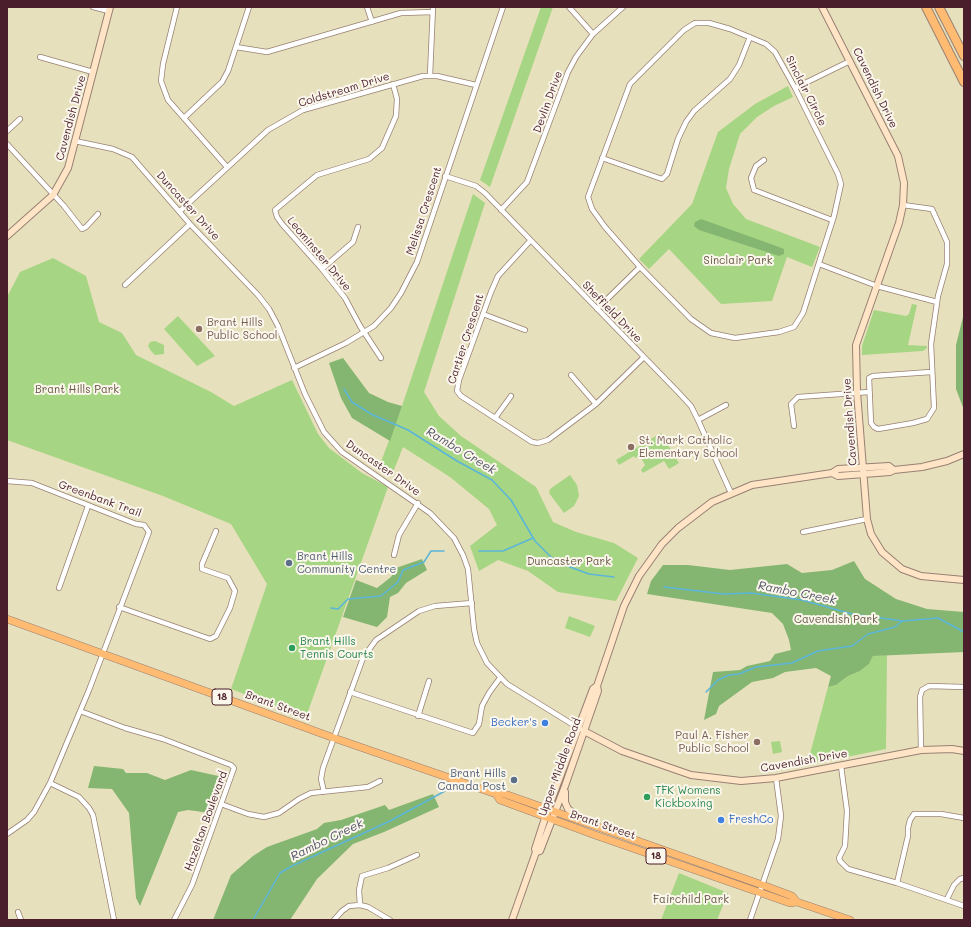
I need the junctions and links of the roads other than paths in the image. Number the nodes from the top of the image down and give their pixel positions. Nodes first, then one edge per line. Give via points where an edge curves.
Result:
1 (94, 7) edge
2 (177, 7) edge
3 (249, 7) edge
4 (368, 7) edge
5 (503, 7) edge
6 (569, 7) edge
7 (623, 7) edge
8 (822, 7) edge
9 (926, 7) edge
10 (939, 7) edge
11 (109, 9) edge
12 (433, 9) edge
13 (372, 22) junction
14 (593, 34) junction
15 (750, 37) junction
16 (236, 47) junction
17 (964, 56) edge
18 (40, 57) dead end
19 (850, 60) junction
20 (93, 72) junction
21 (430, 75) junction
22 (964, 82) edge
23 (393, 84) junction
24 (476, 85) junction
25 (795, 88) junction
26 (184, 118) junction
27 (20, 119) dead end
28 (7, 131) edge
29 (75, 141) junction
30 (7, 144) edge
31 (602, 158) junction
32 (764, 160) dead end
33 (227, 166) junction
34 (445, 176) junction
35 (53, 195) junction
36 (903, 205) junction
37 (501, 210) junction
38 (180, 211) junction
39 (98, 214) dead end
40 (832, 220) junction
41 (190, 224) junction
42 (358, 228) dead end
43 (7, 235) edge
44 (530, 241) junction
45 (819, 264) junction
46 (640, 267) junction
47 (322, 269) junction
48 (125, 285) dead end
49 (877, 286) junction
50 (937, 302) junction
51 (597, 309) junction
52 (483, 314) junction
53 (525, 330) dead end
54 (365, 332) junction
55 (644, 357) junction
56 (381, 358) dead end
57 (294, 368) junction
58 (931, 372) junction
59 (570, 375) dead end
60 (857, 392) junction
61 (869, 392) junction
62 (511, 396) dead end
63 (596, 404) junction
64 (726, 405) dead end
65 (495, 418) junction
66 (698, 420) junction
67 (794, 426) dead end
68 (964, 454) edge
69 (863, 471) junction
70 (7, 481) edge
71 (731, 493) junction
72 (418, 503) junction
73 (88, 506) junction
74 (867, 519) junction
75 (216, 531) dead end
76 (802, 532) dead end
77 (394, 555) dead end
78 (964, 580) edge
79 (59, 588) dead end
80 (472, 603) junction
81 (120, 607) junction
82 (7, 618) edge
83 (102, 654) junction
84 (500, 678) junction
85 (429, 681) dead end
86 (964, 687) edge
87 (350, 692) junction
88 (80, 711) junction
89 (418, 716) junction
90 (581, 729) junction
91 (334, 738) junction
92 (921, 750) junction
93 (964, 751) edge
94 (840, 766) junction
95 (776, 778) junction
96 (380, 781) dead end
97 (50, 783) junction
98 (565, 786) junction
99 (324, 792) junction
100 (221, 804) junction
101 (550, 814) junction
102 (964, 818) edge
103 (586, 823) junction
104 (7, 834) edge
105 (416, 855) dead end
106 (964, 878) edge
107 (897, 883) junction
108 (763, 885) junction
109 (760, 893) junction
110 (947, 899) junction
111 (797, 902) junction
112 (360, 905) junction
113 (964, 906) edge
114 (18, 912) dead end
115 (21, 920) edge
116 (114, 920) edge
117 (174, 920) edge
118 (334, 920) edge
119 (390, 920) edge
120 (512, 920) edge
121 (750, 920) edge
122 (850, 920) edge

1 - 11 street
2 - 26 street via 160,81 168,100
3 - 16 street
4 - 13 street
5 - 24 street, Melissa Crescent
6 - 14 street
7 - 14 street, Devlin Drive
8 - 19 street, Cavendish Drive
9 - 22 highway
10 - 17 highway
11 - 20 street, Cavendish Drive
12 - 13 street via 401,13
12 - 21 street
13 - 16 street via 267,52
14 - 37 street, Devlin Drive via 568,72 527,182
15 - 25 street, Sinclair Circle via 766,44 775,52
15 - 31 street, Sinclair Circle via 709,23 695,23 684,30 630,84
15 - 31 street via 739,65 730,79 694,111 686,122 667,174 662,179
16 - 26 street via 222,82
18 - 20 street
19 - 25 street
19 - 36 street, Cavendish Drive via 898,156 904,183
20 - 29 street, Cavendish Drive
21 - 23 street, Coldstream Drive
21 - 24 street, Coldstream Drive
23 - 33 street, Coldstream Drive via 290,116 268,130
23 - 47 street, Leominster Drive via 397,99 396,116 382,148 369,159 317,175 275,210 282,224
24 - 34 street, Melissa Crescent
25 - 40 street, Sinclair Circle via 841,184
26 - 33 street
27 - 28 street
29 - 35 street, Cavendish Drive via 68,168
29 - 38 street, Duncaster Drive via 113,149 132,157
30 - 35 street
31 - 46 street, Sinclair Circle via 588,197 592,209
32 - 40 street via 756,166 751,178 754,190
33 - 38 street, Coldstream Drive
34 - 37 street, Sheffield Drive via 476,186
34 - 54 street, Melissa Crescent via 417,262 409,278 391,308
35 - 39 street via 82,229
35 - 43 street, Cavendish Drive
36 - 49 street, Cavendish Drive
36 - 50 street, Cavendish Drive via 932,208 945,234 947,264
37 - 44 street, Sheffield Drive
38 - 41 street, Duncaster Drive
40 - 45 street, Sinclair Circle
41 - 48 street
41 - 57 street, Duncaster Drive via 234,268 269,309
42 - 47 street via 353,242
44 - 51 street, Sheffield Drive
44 - 52 street, Cartier Crescent via 498,276
45 - 46 street, Sinclair Circle via 803,313 794,327 779,332 735,338 711,334 691,319
45 - 49 street
46 - 51 street
47 - 54 street, Leominster Drive via 345,298
49 - 50 street
49 - 60 street, Cavendish Drive via 856,345
50 - 58 street, Cavendish Drive via 930,344
51 - 55 street, Sheffield Drive
52 - 53 street
52 - 65 street, Cartier Crescent via 457,391
54 - 56 street, Leominster Drive
54 - 57 street, Melissa Crescent
55 - 63 street, Cartier Crescent
55 - 66 street, Sheffield Drive via 686,402
57 - 72 street, Duncaster Drive via 318,422 342,452
58 - 61 street, Cavendish Drive via 873,376 868,382
58 - 61 street, Cavendish Drive via 934,408 927,419 874,428 871,423
59 - 63 street
60 - 61 street
60 - 67 street via 798,397 792,404
60 - 69 street, Cavendish Drive
62 - 65 street
63 - 65 street, Cartier Crescent via 548,440 538,443 532,442
64 - 66 street
66 - 71 street, Sheffield Drive
68 - 69 street, Upper Middle Road via 922,467 894,470 889,466
69 - 71 street, Upper Middle Road via 838,476 832,473 773,481
69 - 74 street, Cavendish Drive
70 - 73 street, Greenbank Trail via 32,483
71 - 90 street, Upper Middle Road via 712,502 678,528 662,544 638,576 624,606 597,686 598,690
72 - 77 street via 399,535
72 - 80 street, Duncaster Drive via 445,526 457,544 468,569
73 - 79 street
73 - 81 street, Greenbank Trail via 144,525 149,532
74 - 76 street
74 - 78 street, Cavendish Drive via 871,534 879,548 888,559 902,569 921,576
75 - 81 street via 202,569 228,578 235,591 230,608 216,636 210,639
80 - 84 street, Duncaster Drive via 477,643 487,663
80 - 87 street via 419,610 392,628 376,640 363,658
81 - 83 street, Greenbank Trail
82 - 83 main road, Brant Street / 18
83 - 88 street
83 - 91 main road, Brant Street / 18
84 - 89 street via 482,706 479,724 473,733
84 - 90 street, Duncaster Drive
85 - 89 street
86 - 92 street via 929,686 922,690
87 - 89 street
87 - 91 street
88 - 97 street
88 - 100 street, Hazelton Boulevard via 230,765 234,771
90 - 95 street, Cavendish Drive via 622,750 691,775 740,781
90 - 98 street, Upper Middle Road
90 - 101 street, Upper Middle Road
91 - 99 street via 322,773
91 - 101 main road, Brant Street / 18 via 496,794 500,800
92 - 93 street, Cavendish Drive
92 - 94 street, Cavendish Drive
94 - 95 street, Cavendish Drive
94 - 107 street via 848,811 844,846 839,858 848,869
95 - 108 street via 780,828
96 - 99 street via 368,787
97 - 104 street via 34,812
97 - 116 street via 79,797 93,815
98 - 101 street, Upper Middle Road
98 - 103 street via 564,798 568,809
99 - 100 street via 311,793 279,813 264,817
100 - 117 street, Hazelton Boulevard via 192,885
101 - 103 main road, Brant Street / 18
101 - 109 main road, Brant Street / 18
101 - 120 street, Upper Middle Road via 535,849
102 - 107 street via 941,814 914,814 908,828
103 - 108 main road, Brant Street / 18
105 - 112 street via 362,876 358,890
106 - 110 street via 954,885
107 - 110 street
108 - 109 street
108 - 111 main road, Brant Street / 18 via 792,896
109 - 111 main road, Brant Street / 18 via 790,903
109 - 121 street
110 - 113 street
111 - 122 main road, Brant Street / 18
112 - 118 street via 349,906
112 - 119 street
114 - 115 street

